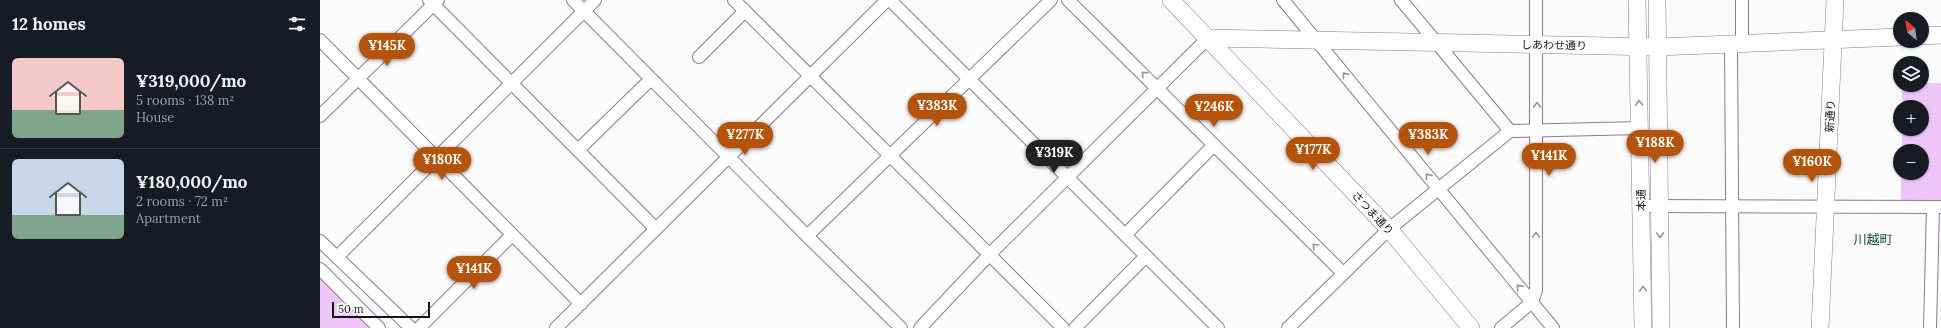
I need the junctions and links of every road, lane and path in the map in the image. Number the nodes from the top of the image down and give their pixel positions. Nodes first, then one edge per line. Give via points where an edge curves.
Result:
1 (573, 0) edge
2 (595, 0) edge
3 (734, 0) edge
4 (886, 0) edge
5 (890, 0) edge
6 (1051, 0) edge
7 (1068, 0) edge
8 (1171, 0) edge
9 (1284, 0) edge
10 (1401, 0) edge
11 (1536, 0) edge
12 (1637, 0) edge
13 (1657, 0) edge
14 (1742, 0) edge
15 (1835, 0) edge
16 (433, 1) edge
17 (584, 11) junction
18 (745, 11) junction
19 (1941, 35) edge
20 (1929, 36) edge
21 (1893, 37) edge
22 (1208, 38) junction
23 (320, 40) edge
24 (1317, 40) junction
25 (1834, 41) junction
26 (1437, 43) junction
27 (1737, 44) junction
28 (1536, 45) junction
29 (1638, 47) junction
30 (1658, 47) junction
31 (699, 57) dead end
32 (810, 76) junction
33 (969, 78) junction
34 (358, 79) junction
35 (651, 79) junction
36 (512, 84) junction
37 (1158, 88) junction
38 (320, 116) edge
39 (1640, 128) junction
40 (1537, 131) junction
41 (1510, 132) junction
42 (1214, 145) junction
43 (578, 150) junction
44 (890, 156) junction
45 (729, 157) junction
46 (437, 159) junction
47 (1068, 177) junction
48 (1438, 188) junction
49 (1641, 206) junction
50 (1659, 206) junction
51 (1732, 207) junction
52 (1937, 207) edge
53 (1826, 208) junction
54 (656, 229) junction
55 (1389, 229) junction
56 (512, 235) junction
57 (1125, 235) junction
58 (807, 236) junction
59 (320, 241) edge
60 (989, 255) junction
61 (1146, 256) junction
62 (337, 257) junction
63 (320, 269) edge
64 (1343, 273) junction
65 (1935, 294) edge
66 (1532, 302) junction
67 (581, 304) junction
68 (1456, 320) edge
69 (379, 328) edge
70 (411, 328) edge
71 (419, 328) edge
72 (556, 328) edge
73 (901, 328) edge
74 (920, 328) edge
75 (1063, 328) edge
76 (1075, 328) edge
77 (1218, 328) edge
78 (1288, 328) edge
79 (1471, 328) edge
80 (1501, 328) edge
81 (1553, 328) edge
82 (1643, 328) edge
83 (1661, 328) edge
84 (1733, 328) edge
85 (1820, 328) edge
86 (1930, 328) edge

1 - 17 street
2 - 17 street
3 - 18 street
4 - 32 street
5 - 33 street
6 - 33 street
37 -> 7 street
8 - 22 main road, さつま通り
9 - 24 street
10 - 26 street
11 - 28 street
12 - 29 main road, 本通
13 - 30 main road, 本通
14 - 27 street
15 - 25 main road, 新通り
16 - 34 street
16 - 36 street
17 - 35 street
17 - 36 street
18 - 31 street
18 - 32 street
19 - 20 main road
21 - 25 main road, しあわせ通り
22 - 24 main road, しあわせ通り
22 - 37 street
22 - 55 main road, さつま通り
23 - 34 street
24 - 26 main road, しあわせ通り
48 -> 24 street
25 - 27 main road, しあわせ通り
25 - 53 main road, 新通り
26 - 28 main road, しあわせ通り
26 - 41 street
27 - 30 main road, しあわせ通り
27 - 51 street
28 - 29 main road, しあわせ通り
40 -> 28 street
29 - 30 main road, しあわせ通り
39 -> 29 main road, 本通
30 - 50 main road, 本通
32 - 44 street
32 - 45 street
33 - 44 street
33 - 47 street
34 - 38 street
34 - 46 street
35 - 43 street
35 - 45 street
36 - 43 street
36 - 46 street
37 - 42 street
37 - 47 street
39 - 40 street
39 - 49 main road, 本通
40 - 41 street
66 -> 40 street via 1536,290
41 - 48 street
42 - 57 street
64 -> 42 street
43 - 54 street
44 - 58 street
44 - 60 street
45 - 54 street
45 - 58 street
46 - 56 street
46 - 62 street
47 - 57 street
47 - 60 street
48 - 55 street
66 -> 48 street
49 - 50 street
82 -> 49 main road, 本通
50 - 51 street
50 -> 83 main road, 本通
51 - 53 street
51 - 84 street
52 - 53 street
52 - 65 street
53 - 85 main road, 新通り
54 - 67 street
55 - 64 street
55 - 68 main road, さつま通り
56 - 67 street
56 - 71 street
57 - 61 street
58 - 73 street
59 - 62 street
60 - 74 street
60 - 75 street
61 - 76 street
61 - 77 street
62 - 70 street
63 - 69 street
64 - 78 street
65 - 86 street
66 - 80 street
66 - 81 street
67 - 72 street
68 - 79 main road, さつま通り

